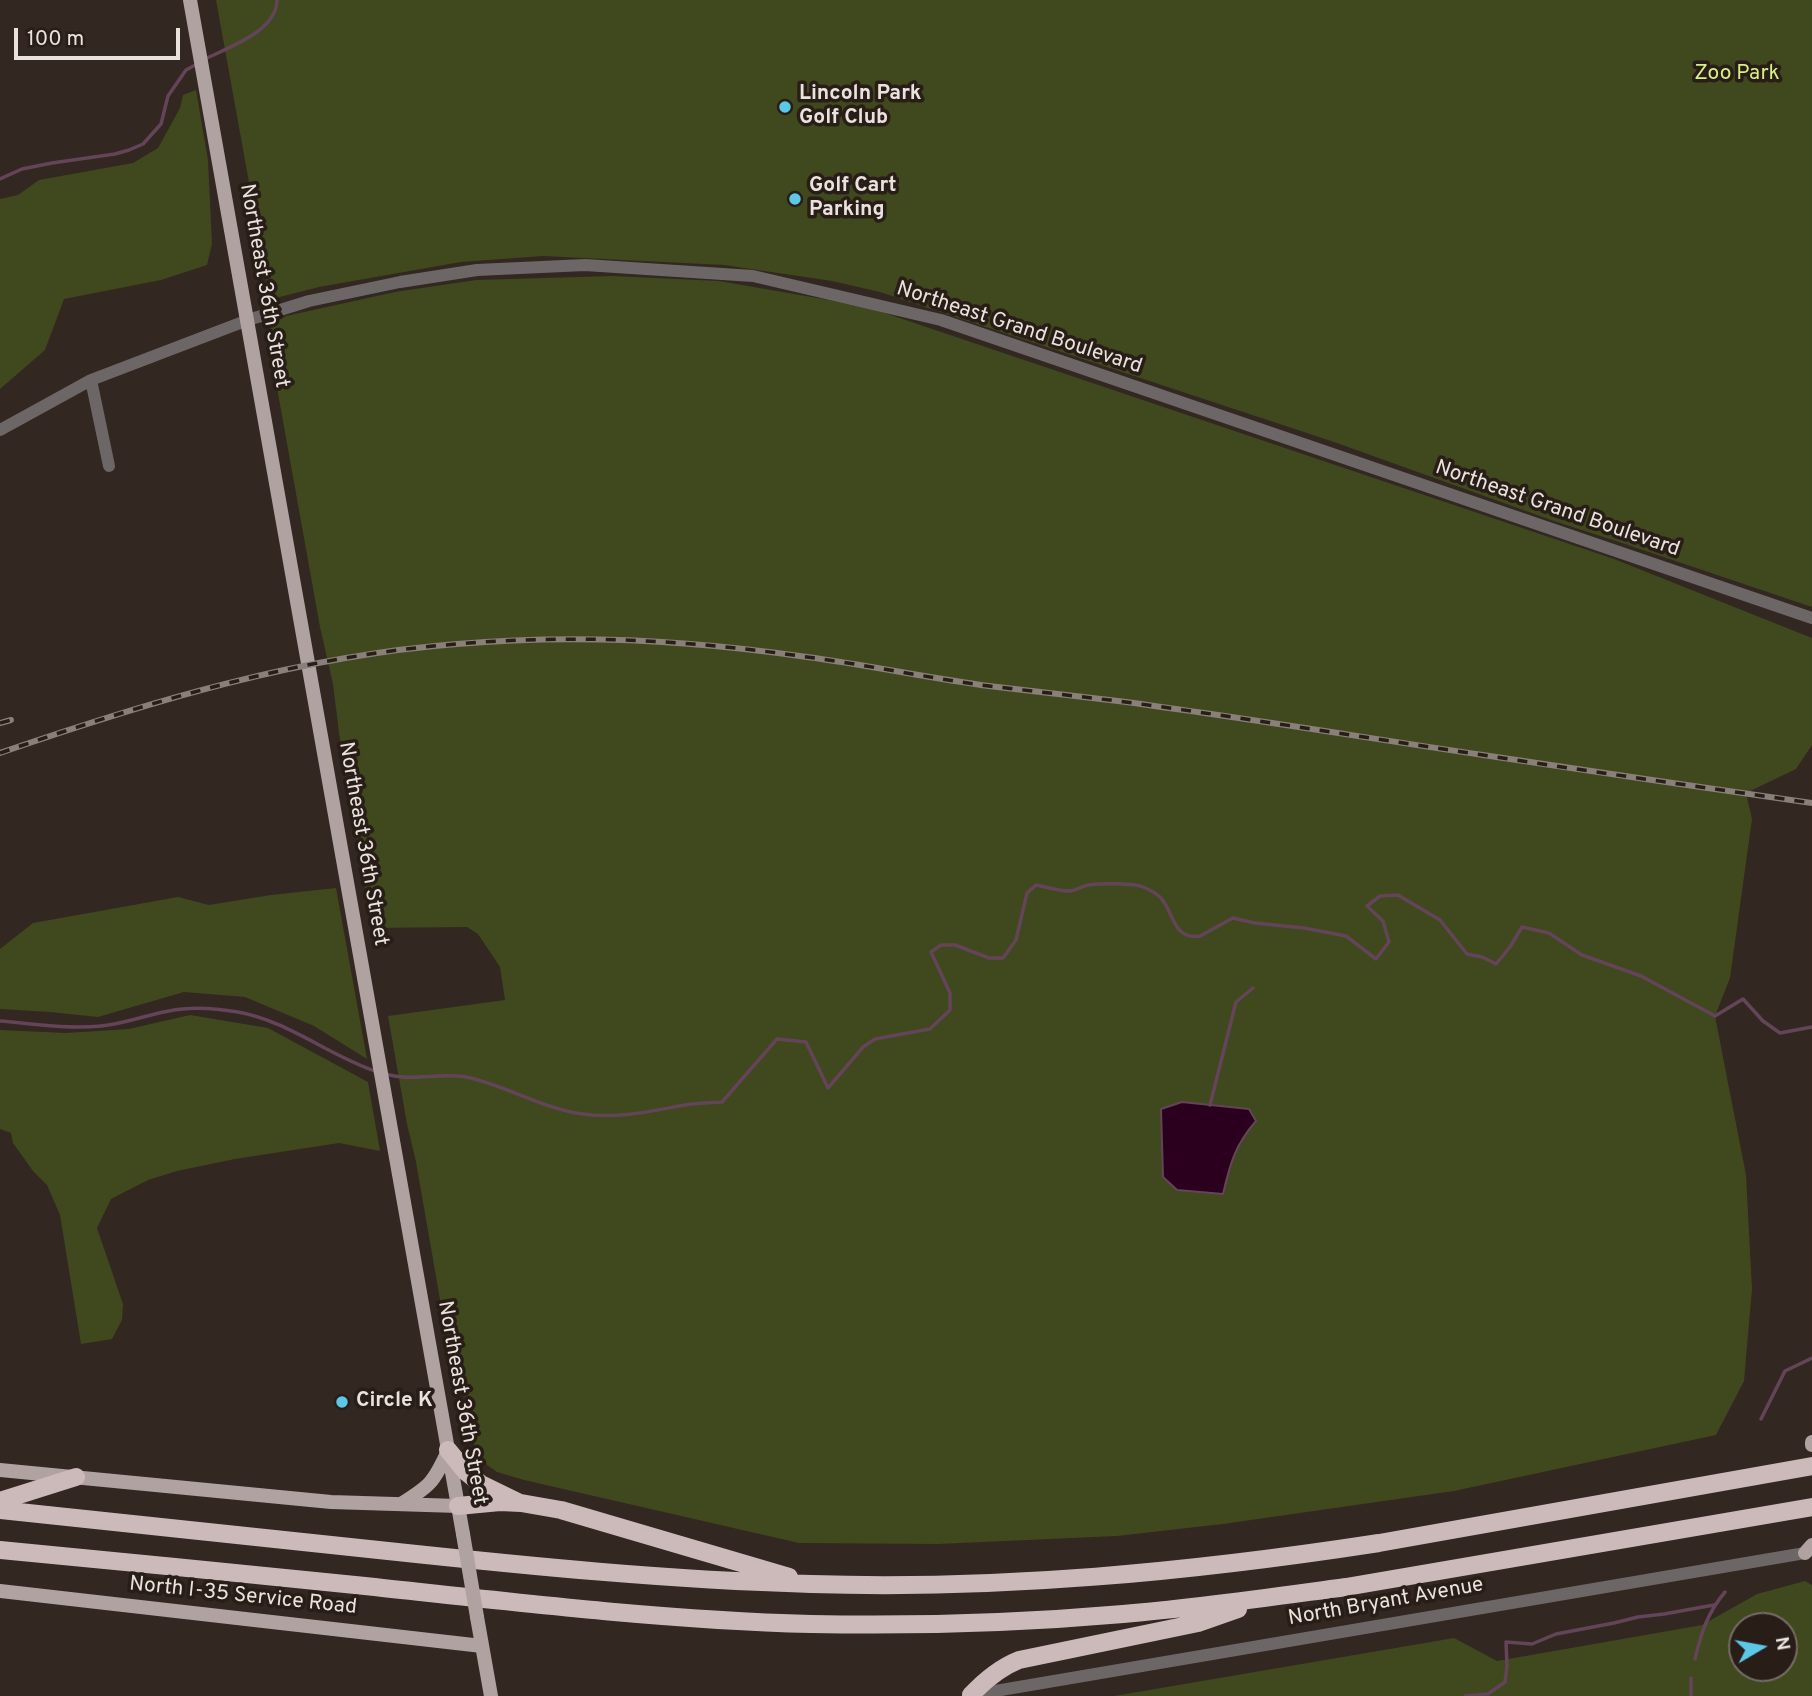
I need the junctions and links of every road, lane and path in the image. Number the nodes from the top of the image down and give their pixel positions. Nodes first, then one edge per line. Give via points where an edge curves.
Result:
1 (190, 0) edge
2 (248, 320) junction
3 (91, 380) junction
4 (0, 430) edge
5 (109, 466) dead end
6 (1812, 618) edge
7 (448, 1450) junction
8 (1812, 1466) edge
9 (0, 1470) edge
10 (76, 1477) junction
11 (0, 1501) edge
12 (521, 1503) junction
13 (401, 1504) junction
14 (458, 1506) junction
15 (1812, 1507) edge
16 (0, 1510) edge
17 (0, 1550) edge
18 (1810, 1550) edge
19 (813, 1584) junction
20 (0, 1591) edge
21 (1271, 1597) junction
22 (482, 1646) junction
23 (491, 1696) edge
24 (969, 1696) edge

1 - 2 main road, Northeast 36th Street
2 - 3 street, Northeast Grand Boulevard
2 - 6 street, Northeast Grand Boulevard via 309,301 477,270 585,265 753,276 941,320
2 - 7 main road, Northeast 36th Street
3 - 4 street, Northeast Grand Boulevard
3 - 5 street
7 - 12 highway via 481,1484
7 - 13 main road via 436,1477
7 - 14 main road, Northeast 36th Street
8 - 19 highway via 1379,1543 1203,1568 998,1584
9 - 10 main road
10 - 11 highway
10 - 13 main road via 318,1501
12 - 14 highway
12 - 19 highway via 598,1520
13 - 14 main road
14 - 22 main road, Northeast 36th Street, bridge
15 - 21 highway
16 - 19 highway via 506,1563
17 - 21 highway via 548,1605 813,1624 1051,1619
18 - 24 street, North Bryant Avenue
20 - 22 main road, North I-35 Service Road
21 - 24 highway via 1198,1623 1018,1660 998,1670
22 - 23 main road, Northeast 36th Street

